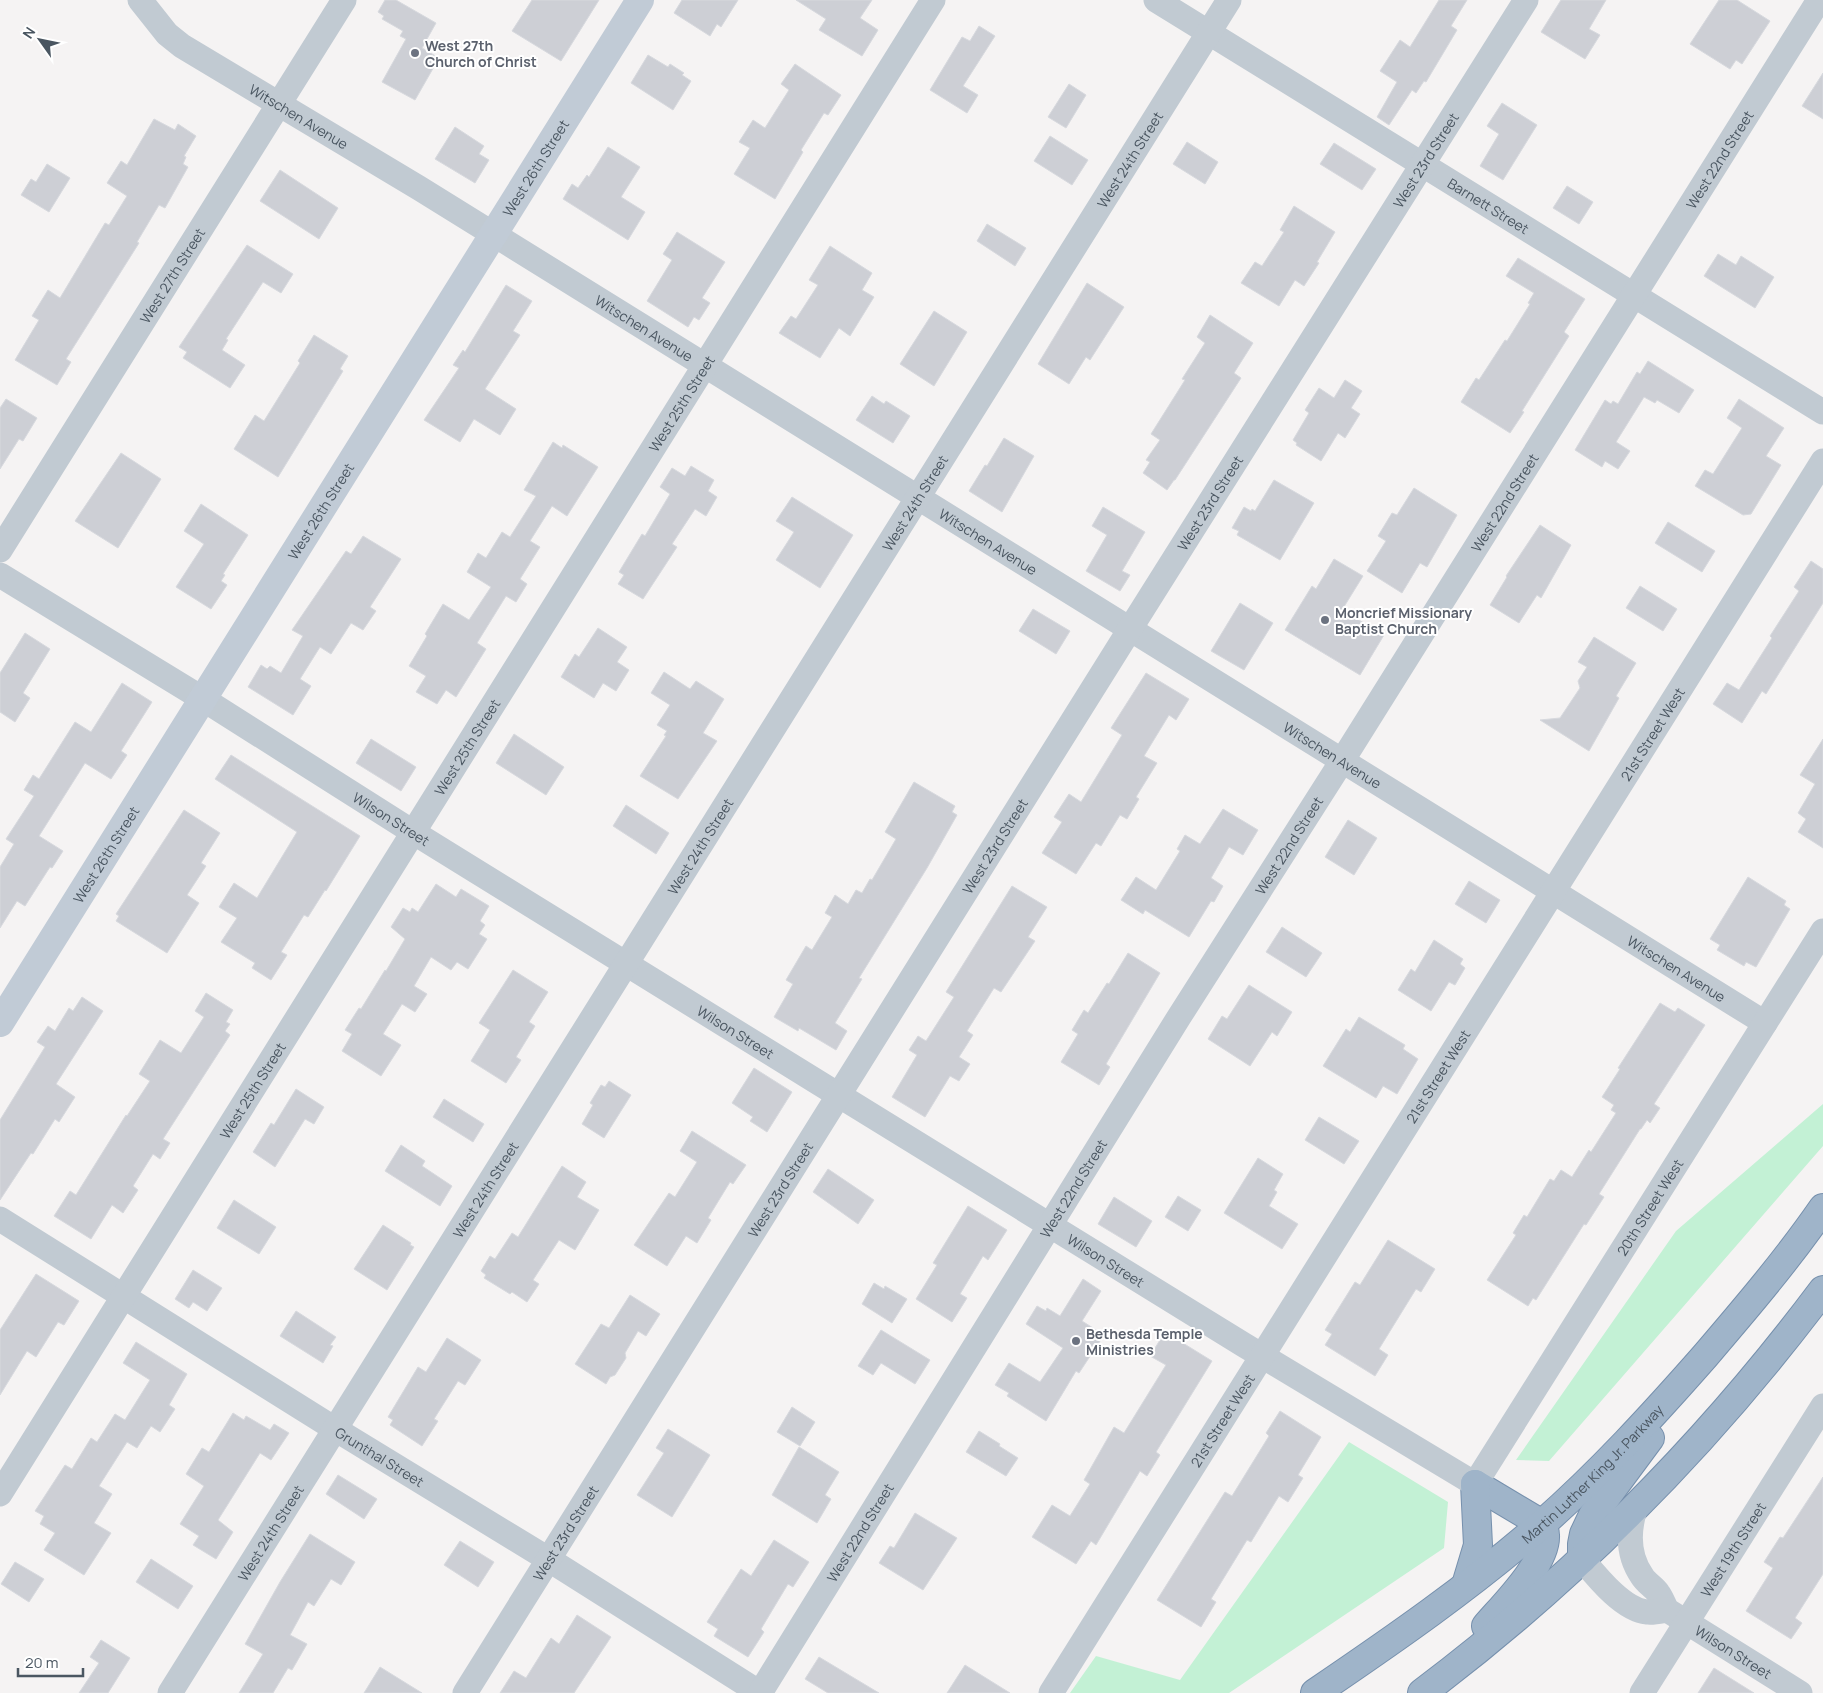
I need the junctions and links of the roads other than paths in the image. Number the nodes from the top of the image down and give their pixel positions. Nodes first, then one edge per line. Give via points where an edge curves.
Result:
1 (344, 0) edge
2 (640, 0) edge
3 (933, 0) edge
4 (1156, 0) edge
5 (1228, 0) edge
6 (1526, 0) edge
7 (1819, 0) edge
8 (141, 2) edge
9 (1208, 32) junction
10 (280, 104) junction
11 (1422, 164) junction
12 (493, 235) junction
13 (1633, 295) junction
14 (704, 366) junction
15 (1823, 412) edge
16 (1823, 461) edge
17 (917, 498) junction
18 (0, 550) edge
19 (0, 575) edge
20 (1130, 630) junction
21 (203, 699) junction
22 (1342, 761) junction
23 (413, 832) junction
24 (1552, 892) junction
25 (1823, 931) edge
26 (626, 964) junction
27 (0, 1023) edge
28 (1765, 1023) junction
29 (839, 1096) junction
30 (1823, 1208) edge
31 (0, 1219) edge
32 (1050, 1224) junction
33 (1823, 1290) edge
34 (124, 1296) junction
35 (1746, 1308) junction
36 (1263, 1356) junction
37 (1823, 1406) edge
38 (335, 1429) junction
39 (1475, 1484) junction
40 (0, 1494) edge
41 (1635, 1509) junction
42 (1542, 1524) junction
43 (548, 1559) junction
44 (1582, 1559) junction
45 (1466, 1585) junction
46 (1677, 1616) junction
47 (1433, 1685) edge
48 (170, 1693) edge
49 (465, 1693) edge
50 (760, 1693) edge
51 (1051, 1693) edge
52 (1315, 1693) edge
53 (1642, 1693) edge
54 (1800, 1693) edge

1 - 10 street, West 27th Street
2 - 12 main road, West 26th Street
3 - 14 street, West 25th Street
4 - 9 street, Barnett Street
5 - 9 street, West 24th Street
6 - 11 street, West 23rd Street
7 - 13 street, West 22nd Street
8 - 10 street, Witschen Avenue via 167,34 182,46
9 - 11 street, Barnett Street
9 - 17 street, West 24th Street
10 - 12 street, Witschen Avenue
10 - 18 street, West 27th Street
11 - 13 street, Barnett Street
11 - 20 street, West 23rd Street
12 - 14 street, Witschen Avenue
12 - 21 main road, West 26th Street
13 - 15 street, Barnett Street
13 - 22 street, West 22nd Street
14 - 17 street, Witschen Avenue
14 - 23 street, West 25th Street
16 - 24 street, 21st Street West
17 - 20 street, Witschen Avenue
17 - 26 street, West 24th Street
19 - 21 street, Wilson Street
20 - 22 street, Witschen Avenue
20 - 29 street, West 23rd Street
21 - 23 street, Wilson Street
21 - 27 main road, West 26th Street
22 - 24 street, Witschen Avenue
22 - 32 street, West 22nd Street
23 - 26 street, Wilson Street
23 - 34 street, West 25th Street
24 - 28 street, Witschen Avenue
24 - 36 street, 21st Street West
25 - 28 street, 20th Street West
26 - 29 street, Wilson Street
26 - 38 street, West 24th Street
28 - 39 street, 20th Street West
29 - 32 street, Wilson Street
29 - 43 street, West 23rd Street
30 - 35 highway, Martin Luther King Jr. Parkway
31 - 34 street, Grunthal Street
32 - 36 street, Wilson Street
32 - 50 street, West 22nd Street
33 - 41 highway via 1730,1406
34 - 38 street, Grunthal Street
34 - 40 street, West 25th Street
35 - 42 highway, Martin Luther King Jr. Parkway via 1611,1458
35 - 44 highway via 1593,1515 1584,1534
36 - 39 street, Wilson Street
36 - 51 street, 21st Street West
37 - 46 street, West 19th Street
38 - 43 street, Grunthal Street
38 - 48 street, West 24th Street
39 - 42 highway
39 - 45 highway via 1478,1545
41 - 44 highway
41 - 46 street, Wilson Street via 1630,1524 1634,1558 1642,1577
42 - 45 highway, Martin Luther King Jr. Parkway
42 - 47 highway via 1545,1536 1535,1567
43 - 49 street, West 23rd Street
43 - 50 street, Grunthal Street
44 - 46 street via 1609,1590 1629,1605 1647,1612
44 - 47 highway via 1495,1636
45 - 52 highway, Martin Luther King Jr. Parkway
46 - 53 street, West 19th Street
46 - 54 street, Wilson Street

